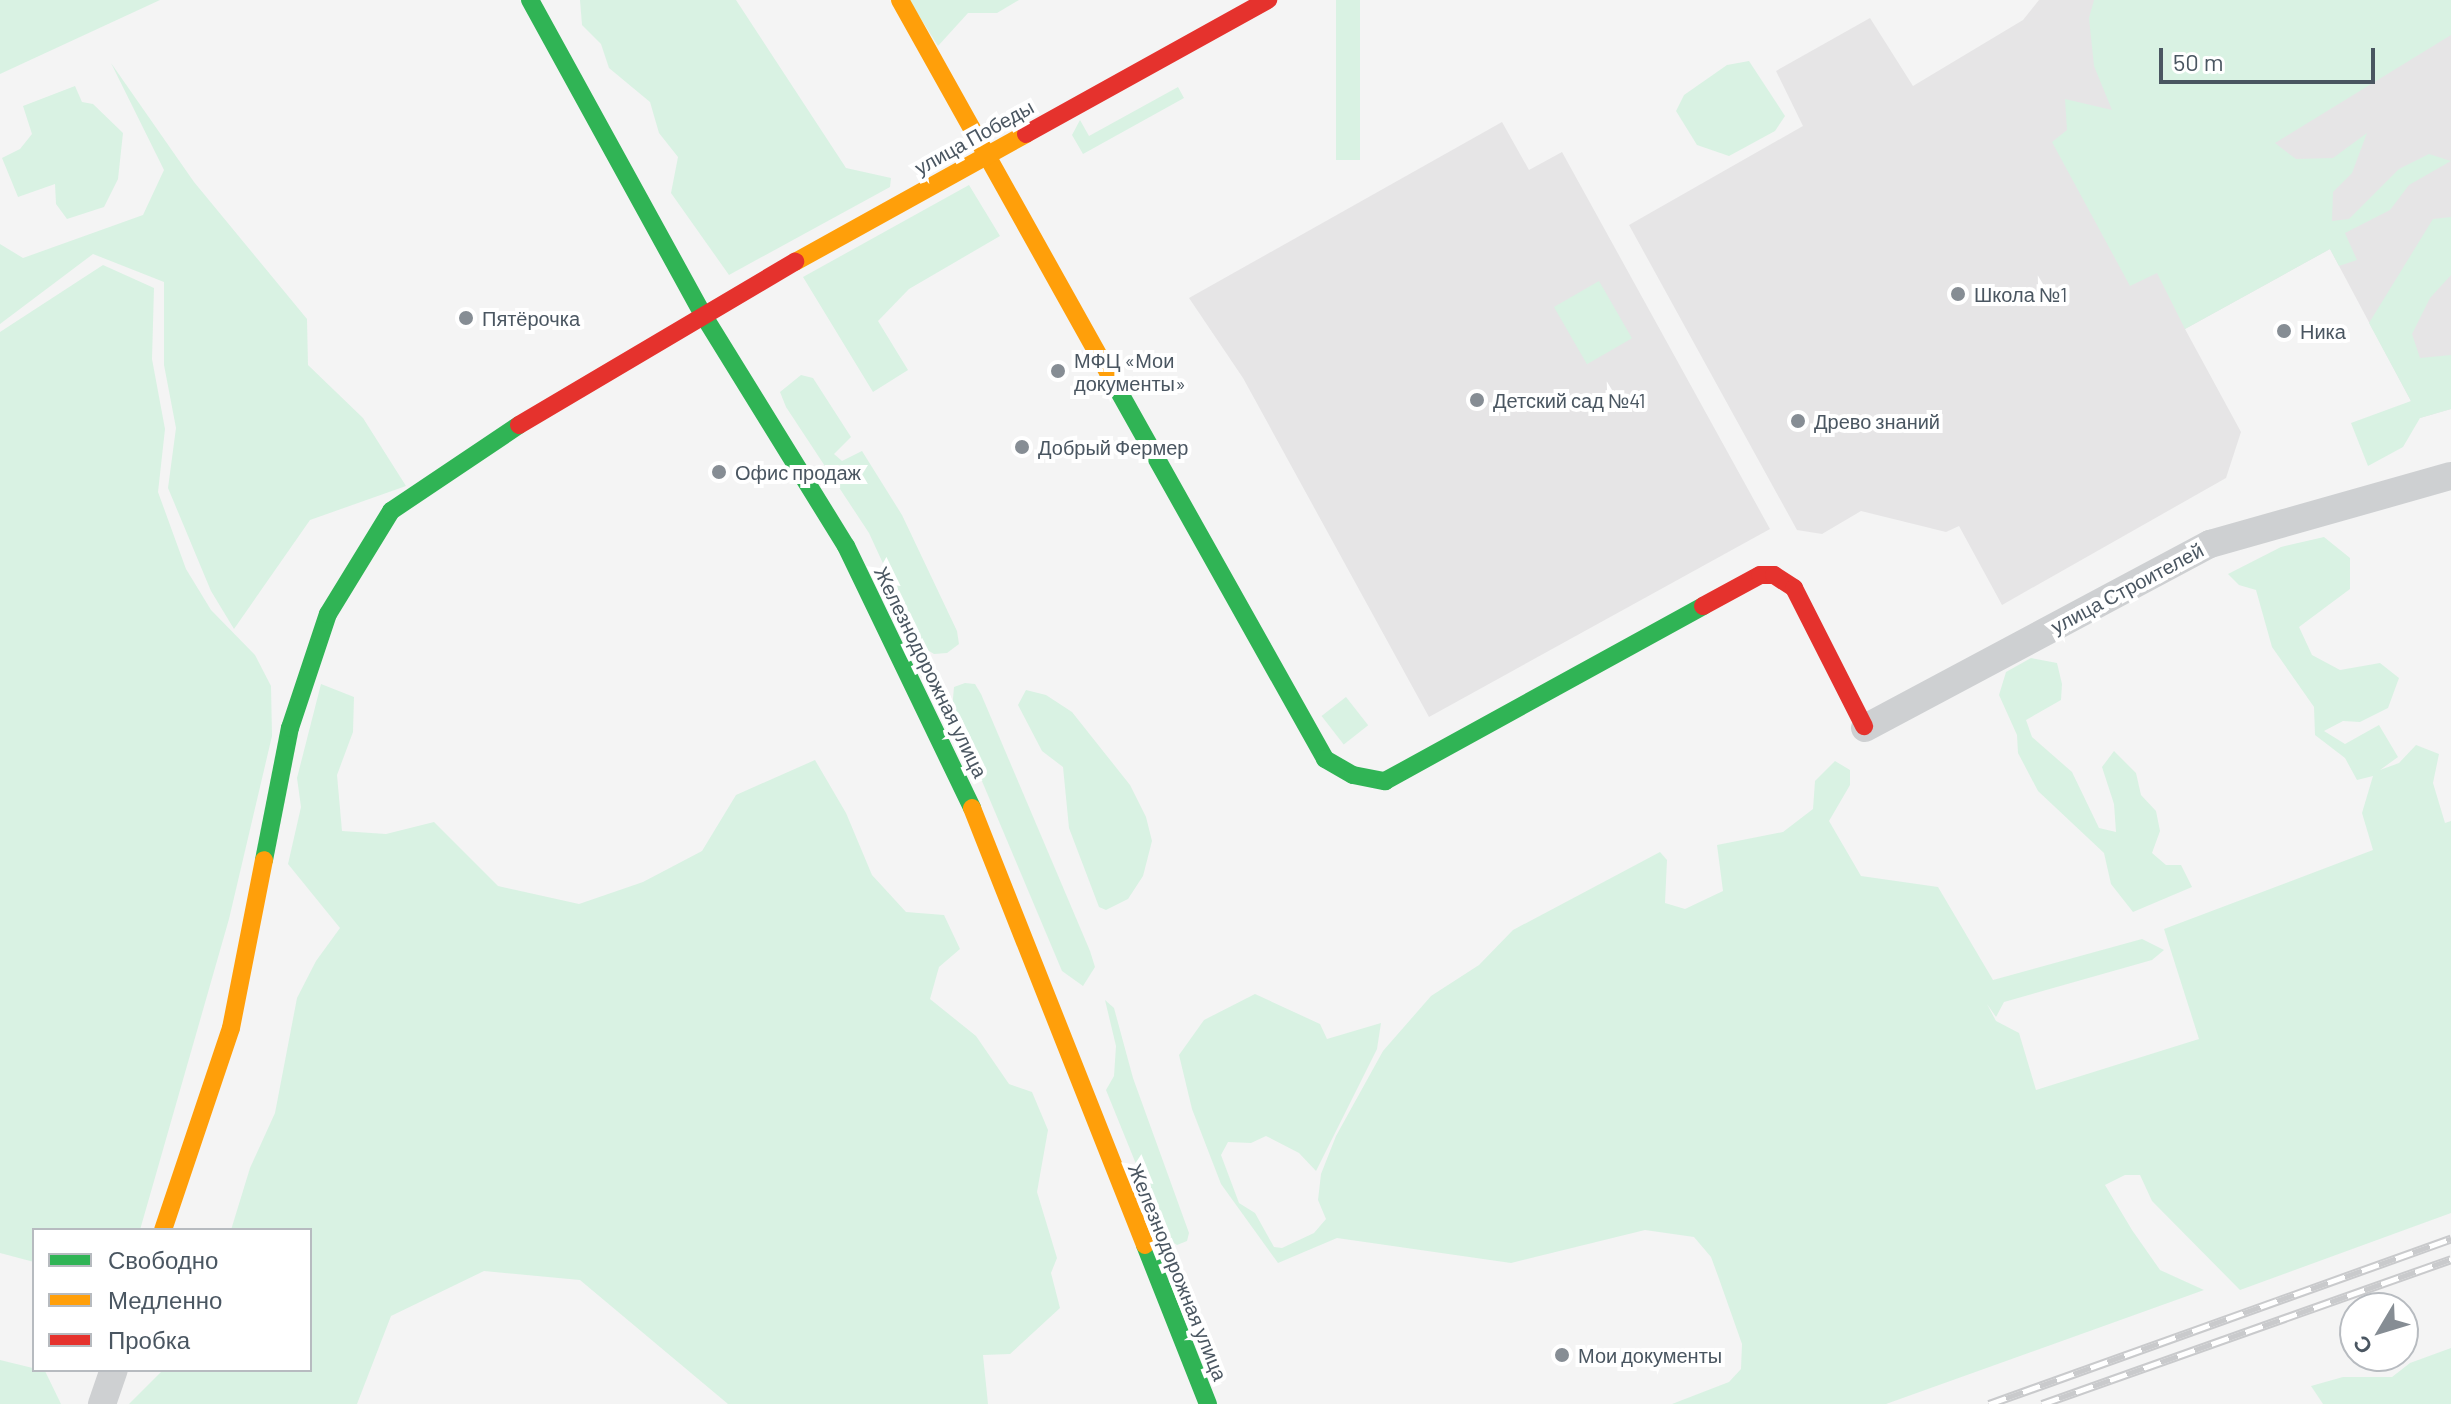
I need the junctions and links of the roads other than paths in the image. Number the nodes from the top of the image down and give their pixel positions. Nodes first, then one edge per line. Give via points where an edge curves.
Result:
1 (530, 0) edge
2 (900, 0) edge
3 (1268, 0) edge
4 (986, 155) junction
5 (702, 313) junction
6 (2451, 476) edge
7 (1864, 727) joint
8 (164, 1228) edge
9 (113, 1372) edge
10 (102, 1404) edge
11 (1208, 1404) edge

1 - 5 street, Железнодорожная улица
2 - 4 street
3 - 4 street, улица Победы
4 - 5 street, улица Победы
4 - 7 street via 1325,759 1353,775 1385,781 1745,580 1774,575 1794,588
5 - 8 street, улица Победы via 419,489 391,511 363,551 328,614 290,728 231,1028
5 - 11 street, Железнодорожная улица via 846,546 915,681 971,805
6 - 7 street, улица Строителей via 2210,544
9 - 10 street

